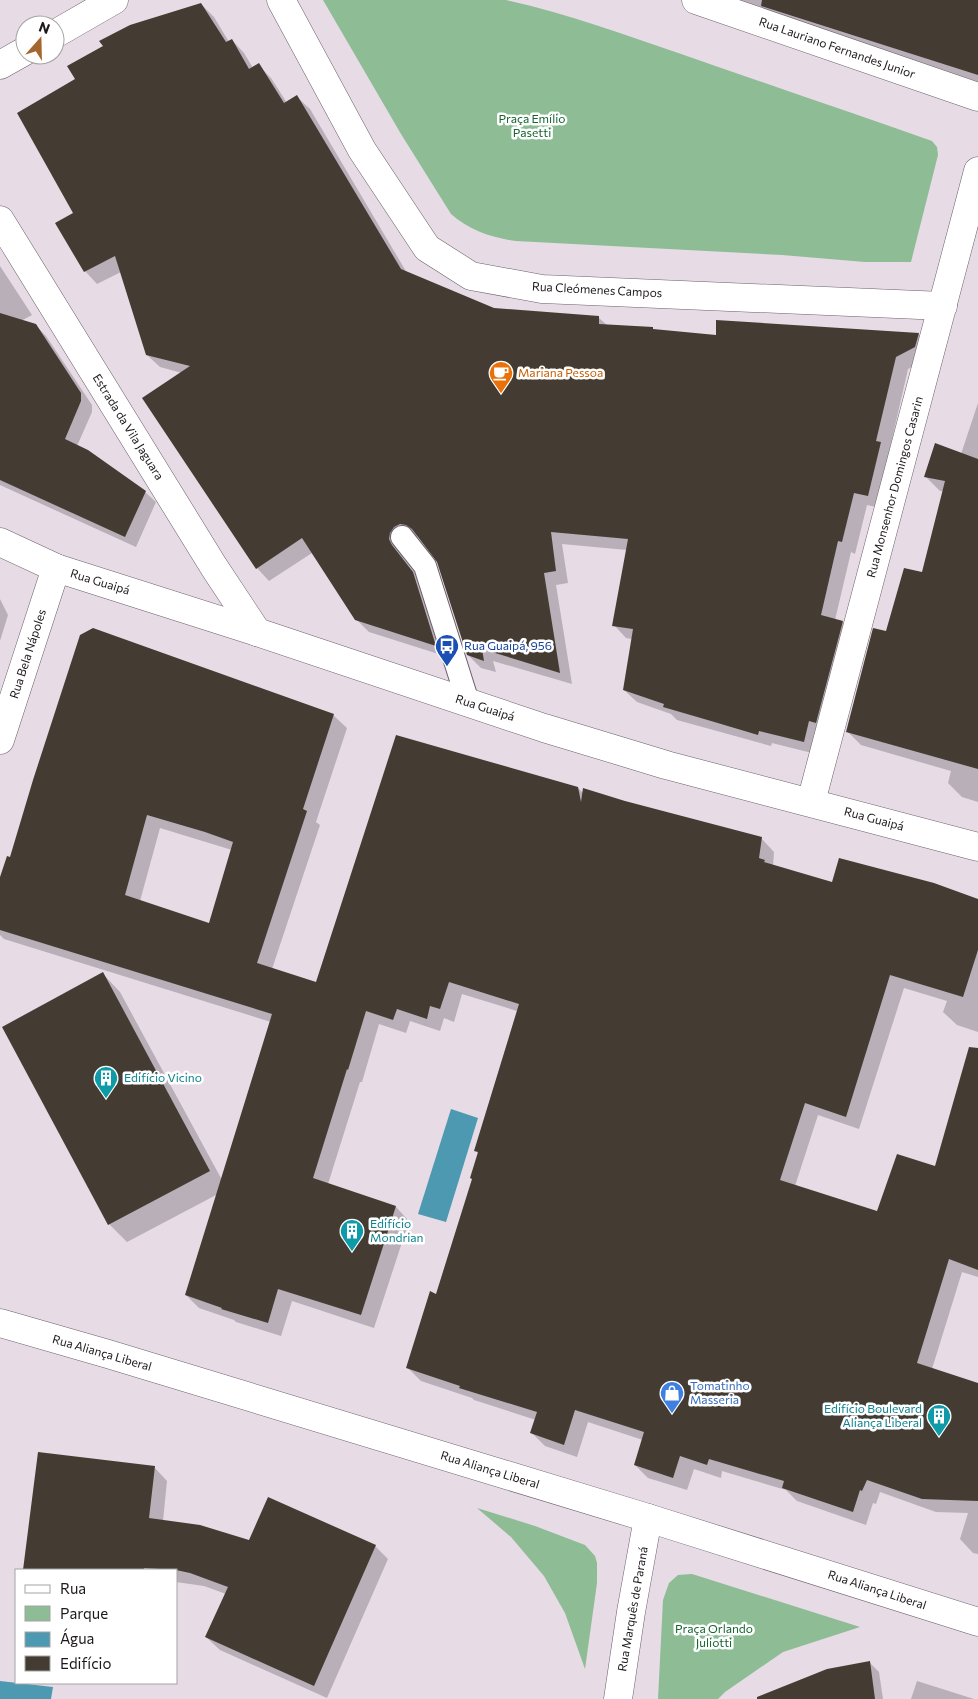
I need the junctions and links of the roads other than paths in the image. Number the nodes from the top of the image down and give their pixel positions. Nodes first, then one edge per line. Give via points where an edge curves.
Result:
1 (114, 0) edge
2 (282, 0) edge
3 (696, 0) edge
4 (65, 28) edge
5 (15, 57) edge
6 (0, 65) edge
7 (978, 97) edge
8 (978, 171) edge
9 (0, 220) edge
10 (943, 306) junction
11 (402, 537) dead end
12 (0, 542) edge
13 (56, 568) junction
14 (257, 632) junction
15 (468, 702) junction
16 (0, 740) edge
17 (811, 802) junction
18 (978, 847) edge
19 (0, 1323) edge
20 (648, 1518) junction
21 (978, 1622) edge
22 (618, 1699) edge

1 - 4 street
2 - 10 street, Rua Cleómenes Campos via 362,150 427,248 470,276 542,289
3 - 7 street, Rua Lauriano Fernandes Junior
5 - 6 street
8 - 10 street, Rua Monsenhor Domingos Casarin
9 - 14 street, Estrada da Vila Jaguara
10 - 17 street, Rua Monsenhor Domingos Casarin
11 - 15 lane via 425,566
12 - 13 street, Rua Guaipá
13 - 14 street, Rua Guaipá
13 - 16 street, Rua Bela Nápoles
14 - 15 street, Rua Guaipá
15 - 17 street, Rua Guaipá via 666,764
17 - 18 street, Rua Guaipá
19 - 20 street, Rua Aliança Liberal
20 - 21 street, Rua Aliança Liberal
20 - 22 street, Rua Marquês de Paraná

